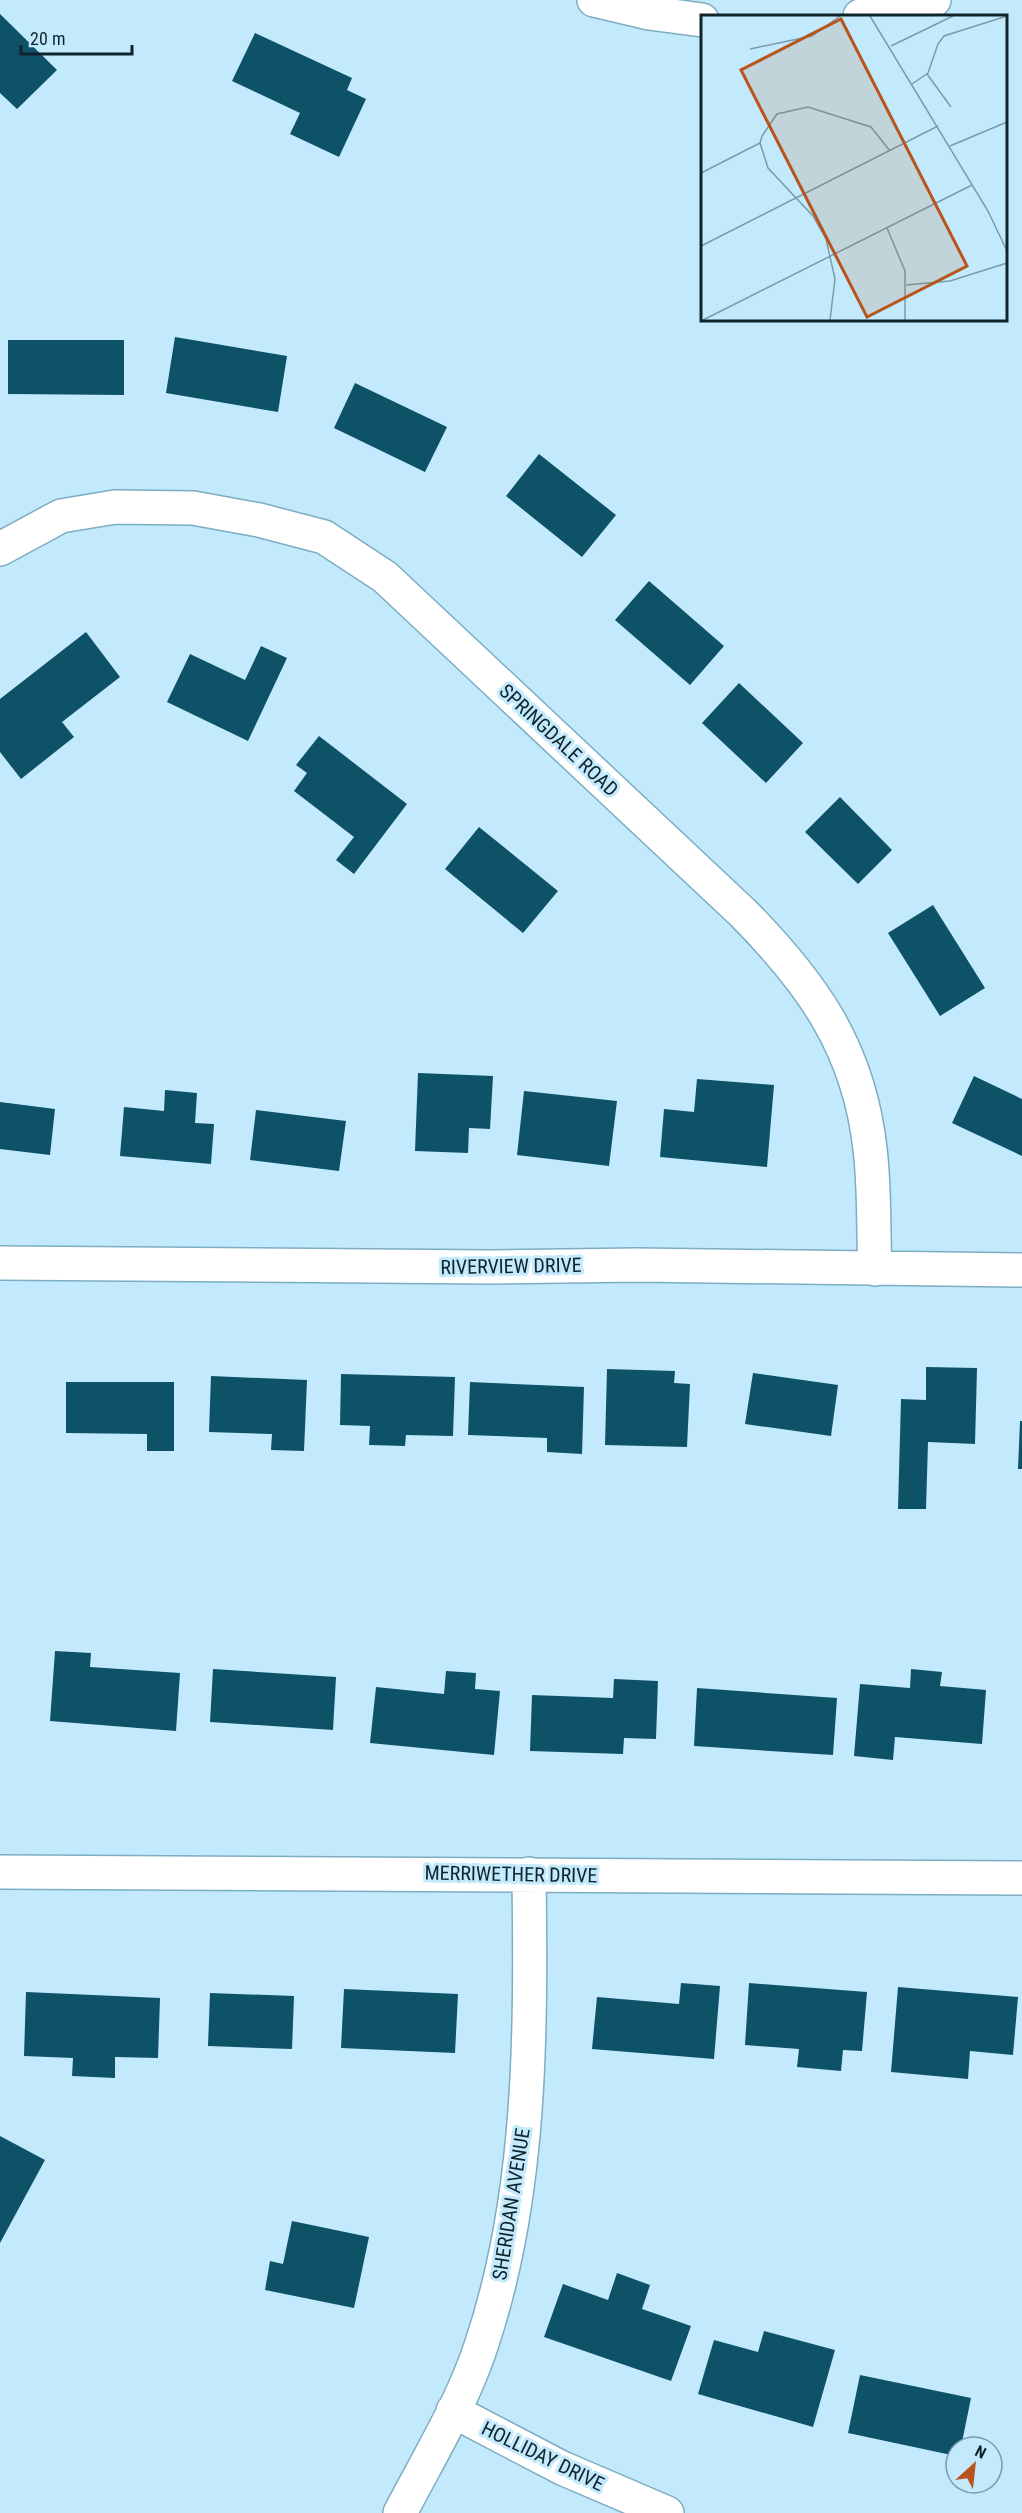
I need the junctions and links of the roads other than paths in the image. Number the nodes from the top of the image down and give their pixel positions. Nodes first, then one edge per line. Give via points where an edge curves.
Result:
1 (594, 0) edge
2 (934, 0) edge
3 (865, 15) edge
4 (701, 20) edge
5 (0, 549) edge
6 (0, 1263) edge
7 (875, 1269) junction
8 (1022, 1270) edge
9 (0, 1872) edge
10 (529, 1874) junction
11 (1022, 1878) edge
12 (453, 2411) junction
13 (400, 2513) edge
14 (667, 2513) edge

1 - 4 street
2 - 3 street
5 - 7 street, SPRINGDALE ROAD via 62,516 115,507 193,508 324,537 386,577 743,913 786,957 814,994 837,1032 864,1110 870,1150
6 - 7 street, RIVERVIEW DRIVE
7 - 8 street, RIVERVIEW DRIVE
9 - 10 street, MERRIWETHER DRIVE
10 - 11 street, MERRIWETHER DRIVE
10 - 12 street, SHERIDAN AVENUE via 530,2015 516,2187 496,2296 481,2348
12 - 13 street, SHERIDAN AVENUE
12 - 14 street, HOLLIDAY DRIVE via 562,2468

